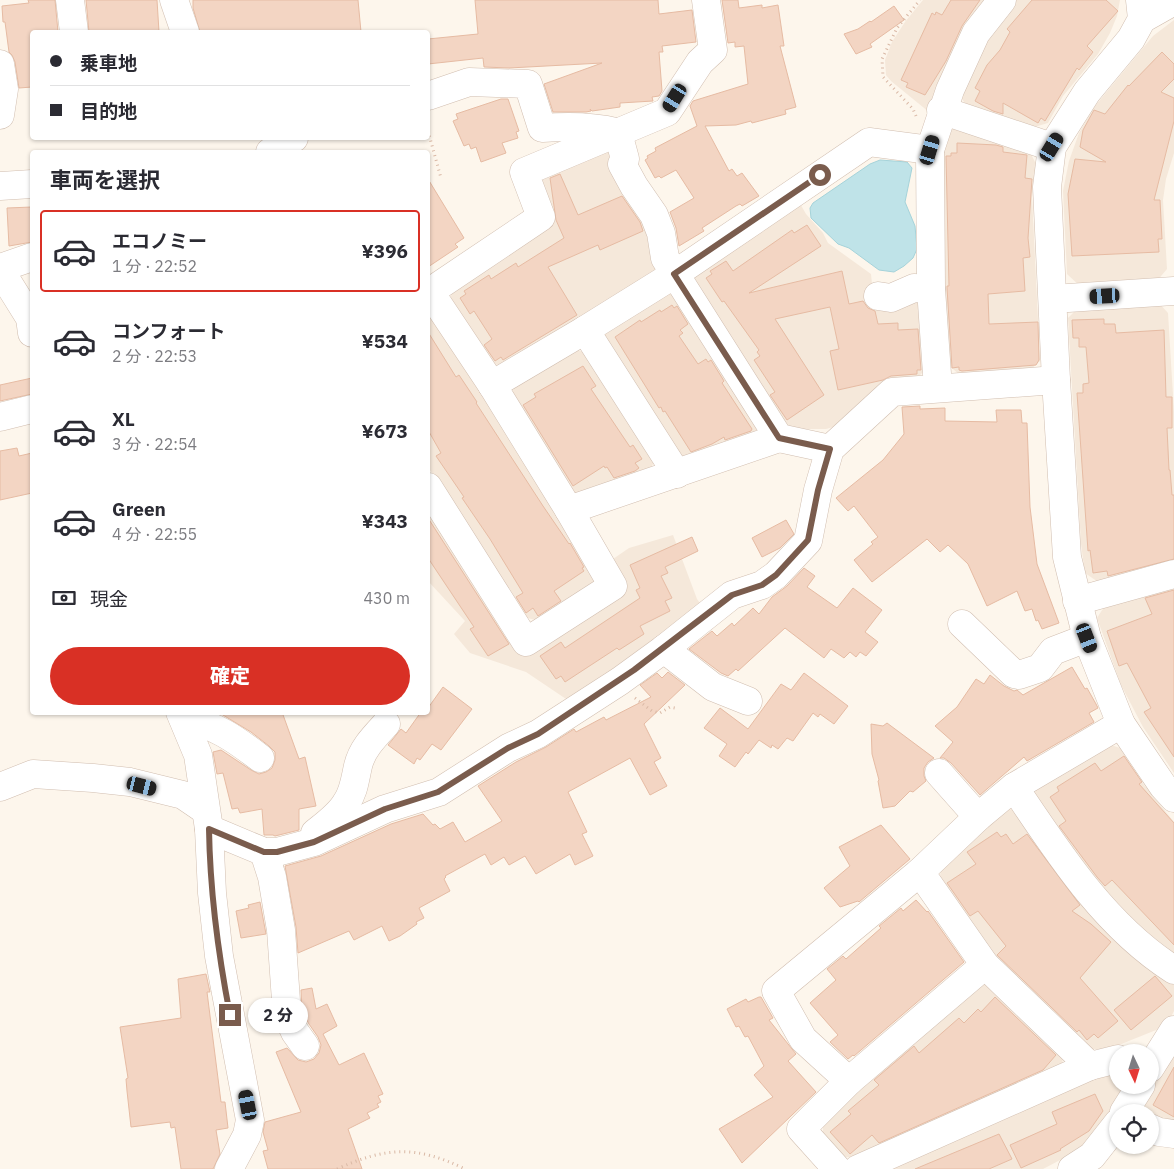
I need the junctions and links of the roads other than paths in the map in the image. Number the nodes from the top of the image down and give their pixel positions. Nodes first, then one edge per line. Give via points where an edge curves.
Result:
1 (70, 0) edge
2 (174, 0) edge
3 (706, 0) edge
4 (1002, 0) edge
5 (1174, 1) edge
6 (1141, 10) edge
7 (74, 30) edge
8 (184, 30) edge
9 (0, 64) edge
10 (430, 95) edge
11 (942, 110) junction
12 (0, 115) edge
13 (618, 133) junction
14 (932, 144) junction
15 (1052, 147) junction
16 (30, 184) edge
17 (0, 186) edge
18 (30, 258) edge
19 (0, 269) edge
20 (674, 274) junction
21 (931, 289) junction
22 (1174, 291) edge
23 (430, 292) edge
24 (430, 294) edge
25 (878, 296) dead end
26 (1053, 299) junction
27 (30, 318) edge
28 (585, 330) junction
29 (1056, 380) junction
30 (492, 385) junction
31 (938, 388) junction
32 (30, 410) edge
33 (0, 417) edge
34 (779, 438) junction
35 (830, 449) junction
36 (676, 474) junction
37 (430, 490) edge
38 (569, 510) junction
39 (1174, 574) edge
40 (1077, 601) junction
41 (962, 624) dead end
42 (1087, 638) junction
43 (664, 649) junction
44 (748, 701) dead end
45 (181, 715) edge
46 (386, 724) dead end
47 (1121, 724) junction
48 (260, 758) dead end
49 (939, 774) dead end
50 (0, 787) edge
51 (1014, 788) junction
52 (1174, 798) edge
53 (978, 817) junction
54 (207, 819) junction
55 (302, 845) junction
56 (264, 852) junction
57 (920, 872) junction
58 (985, 965) junction
59 (1174, 970) edge
60 (1174, 1030) edge
61 (305, 1046) dead end
62 (1159, 1050) edge
63 (1109, 1061) edge
64 (1090, 1066) junction
65 (849, 1080) junction
66 (1159, 1132) edge
67 (1109, 1134) edge
68 (1174, 1134) edge
69 (229, 1169) edge
70 (837, 1169) edge
71 (858, 1169) edge
72 (1072, 1169) edge

1 - 7 street
2 - 8 street
3 - 13 street via 713,50 700,62 666,112
4 - 11 street via 976,33
5 - 6 street
6 - 15 street via 1132,39 1087,92
9 - 12 street via 4,89
10 - 13 street via 469,82 528,84 542,128 596,128
11 - 14 street
11 - 15 street
13 - 20 street via 625,159 622,164 654,215 665,258
13 - 23 street via 524,172 540,217
14 - 20 street via 869,142
14 - 21 street
15 - 26 street via 1047,187
16 - 17 street
18 - 19 street
19 - 27 street
20 - 28 street
20 - 34 street
21 - 25 street via 914,288 890,298
21 - 31 street
22 - 26 street
24 - 30 street
26 - 29 street
28 - 30 street
28 - 36 street
29 - 31 street
29 - 40 street via 1067,557
30 - 38 street
31 - 35 street via 892,392
32 - 33 street
34 - 35 street
34 - 36 street
35 - 43 street via 808,540 776,575 762,585 732,595
36 - 38 street
37 - 38 street via 526,642 613,586
39 - 40 street
40 - 42 street
41 - 42 street via 1014,674 1019,675 1040,668 1054,651
42 - 47 street
43 - 44 street via 713,687
43 - 55 street via 538,734 508,748 438,792 385,809
45 - 48 street via 233,738
45 - 54 street via 198,755
46 - 55 street via 370,741 358,765 347,803
47 - 51 street
47 - 52 street
49 - 53 street
50 - 54 street via 34,774 130,782 183,795
51 - 53 street
51 - 59 street via 1082,883 1123,930
53 - 57 street
54 - 56 street
54 - 69 street via 219,956 250,1120 247,1135
55 - 56 street
56 - 61 street via 272,876 281,930 287,1016
57 - 58 street
57 - 65 street via 776,991 804,1039
58 - 64 street
58 - 65 street
60 - 62 street
63 - 64 street
64 - 71 street
65 - 70 street via 800,1129
66 - 68 street
67 - 72 street via 1092,1156

